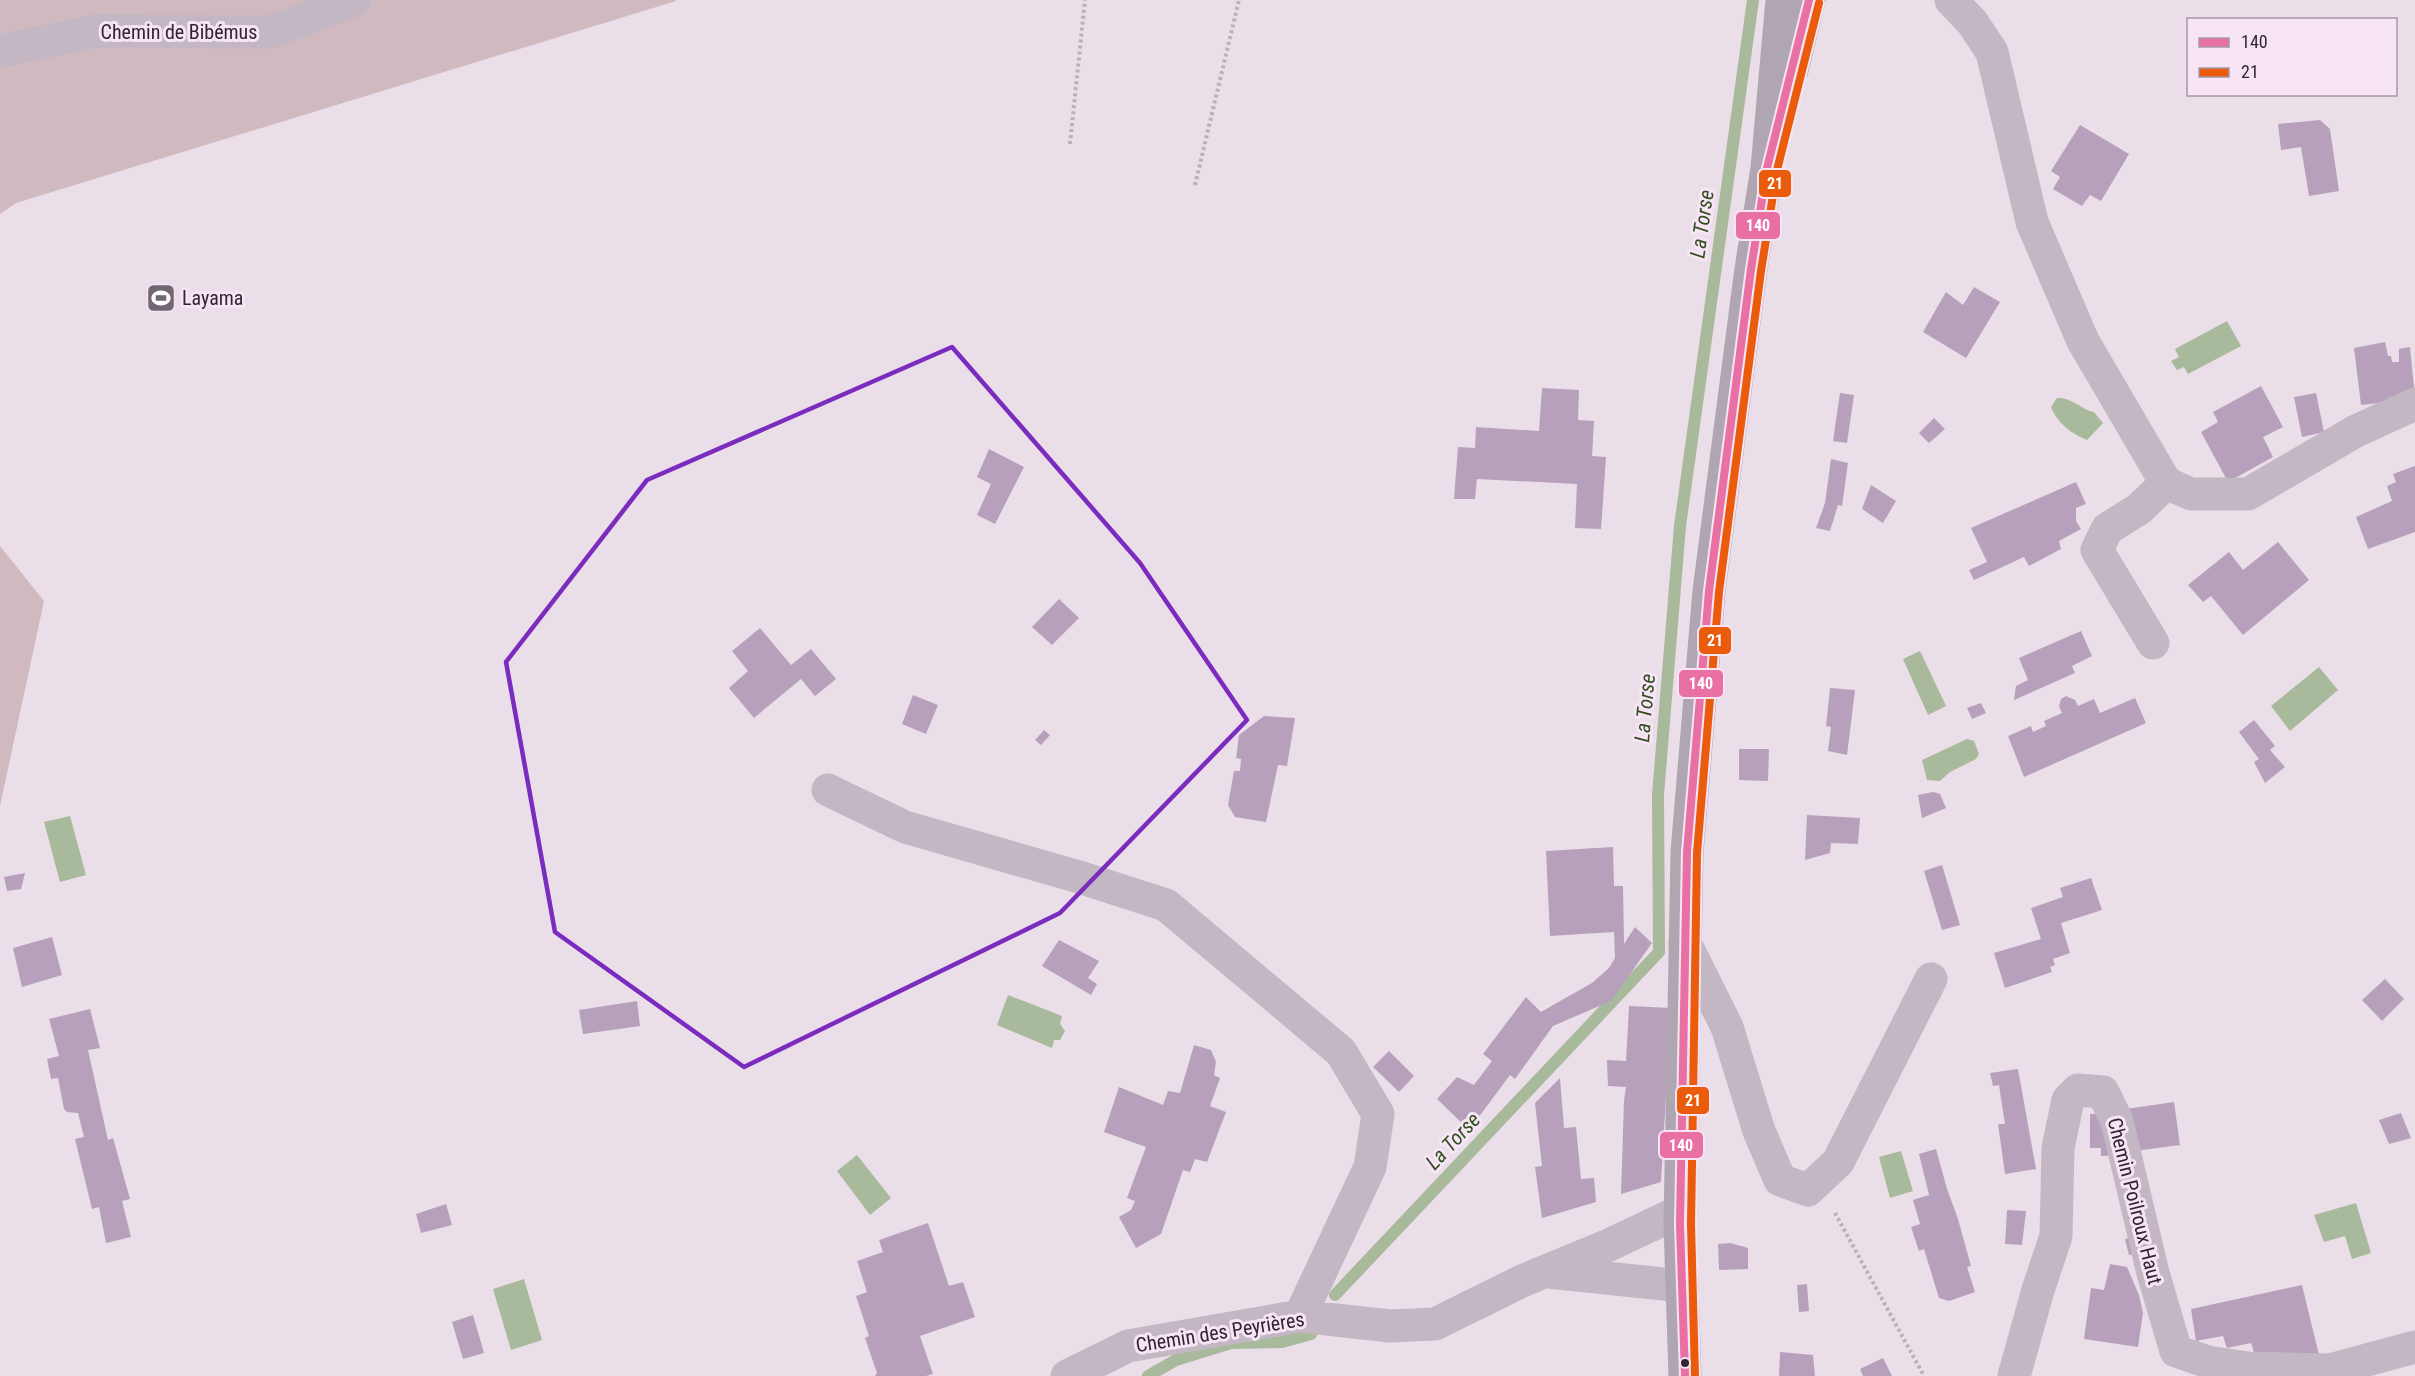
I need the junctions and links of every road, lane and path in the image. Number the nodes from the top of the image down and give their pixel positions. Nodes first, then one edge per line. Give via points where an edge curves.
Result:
1 (355, 0) edge
2 (1084, 0) edge
3 (1239, 0) edge
4 (1782, 0) edge
5 (1809, 0) edge
6 (1951, 0) edge
7 (0, 51) edge
8 (1070, 144) dead end
9 (1767, 168) junction
10 (1195, 185) dead end
11 (2415, 404) edge
12 (2166, 483) junction
13 (2153, 643) dead end
14 (828, 790) dead end
15 (1685, 943) junction
16 (1931, 979) dead end
17 (1818, 1181) junction
18 (1680, 1217) junction
19 (1547, 1271) junction
20 (1682, 1286) junction
21 (1300, 1316) junction
22 (2415, 1347) edge
23 (1067, 1376) edge
24 (1685, 1376) edge
25 (1924, 1376) edge
26 (2014, 1376) edge

1 - 7 street, Chemin de Bibémus via 271,32 96,30
2 - 8 path
3 - 10 path
4 - 9 main road
5 - 9 main road
6 - 12 street via 1992,52 2032,222 2083,340
9 - 15 main road via 1709,591 1687,852
11 - 12 street via 2356,431 2248,494 2191,494
12 - 13 street via 2139,509 2107,530 2097,550
14 - 21 street via 905,827 1166,905 1341,1052 1378,1114 1375,1135 1370,1167
15 - 17 street via 1727,1027 1759,1131 1780,1180 1808,1190
15 - 18 main road
16 - 17 street via 1838,1162
17 - 25 path
18 - 19 street, Chemin des Peyrières
18 - 20 main road
19 - 20 street, Chemin des Peyrières
19 - 21 street, Chemin des Peyrières via 1435,1323 1390,1326
20 - 24 main road
21 - 23 street, Chemin des Peyrières via 1128,1346
22 - 26 street, Chemin Poilroux Haut via 2330,1370 2248,1368 2208,1362 2176,1351 2117,1121 2103,1092 2078,1090 2068,1100 2060,1139 2056,1236

